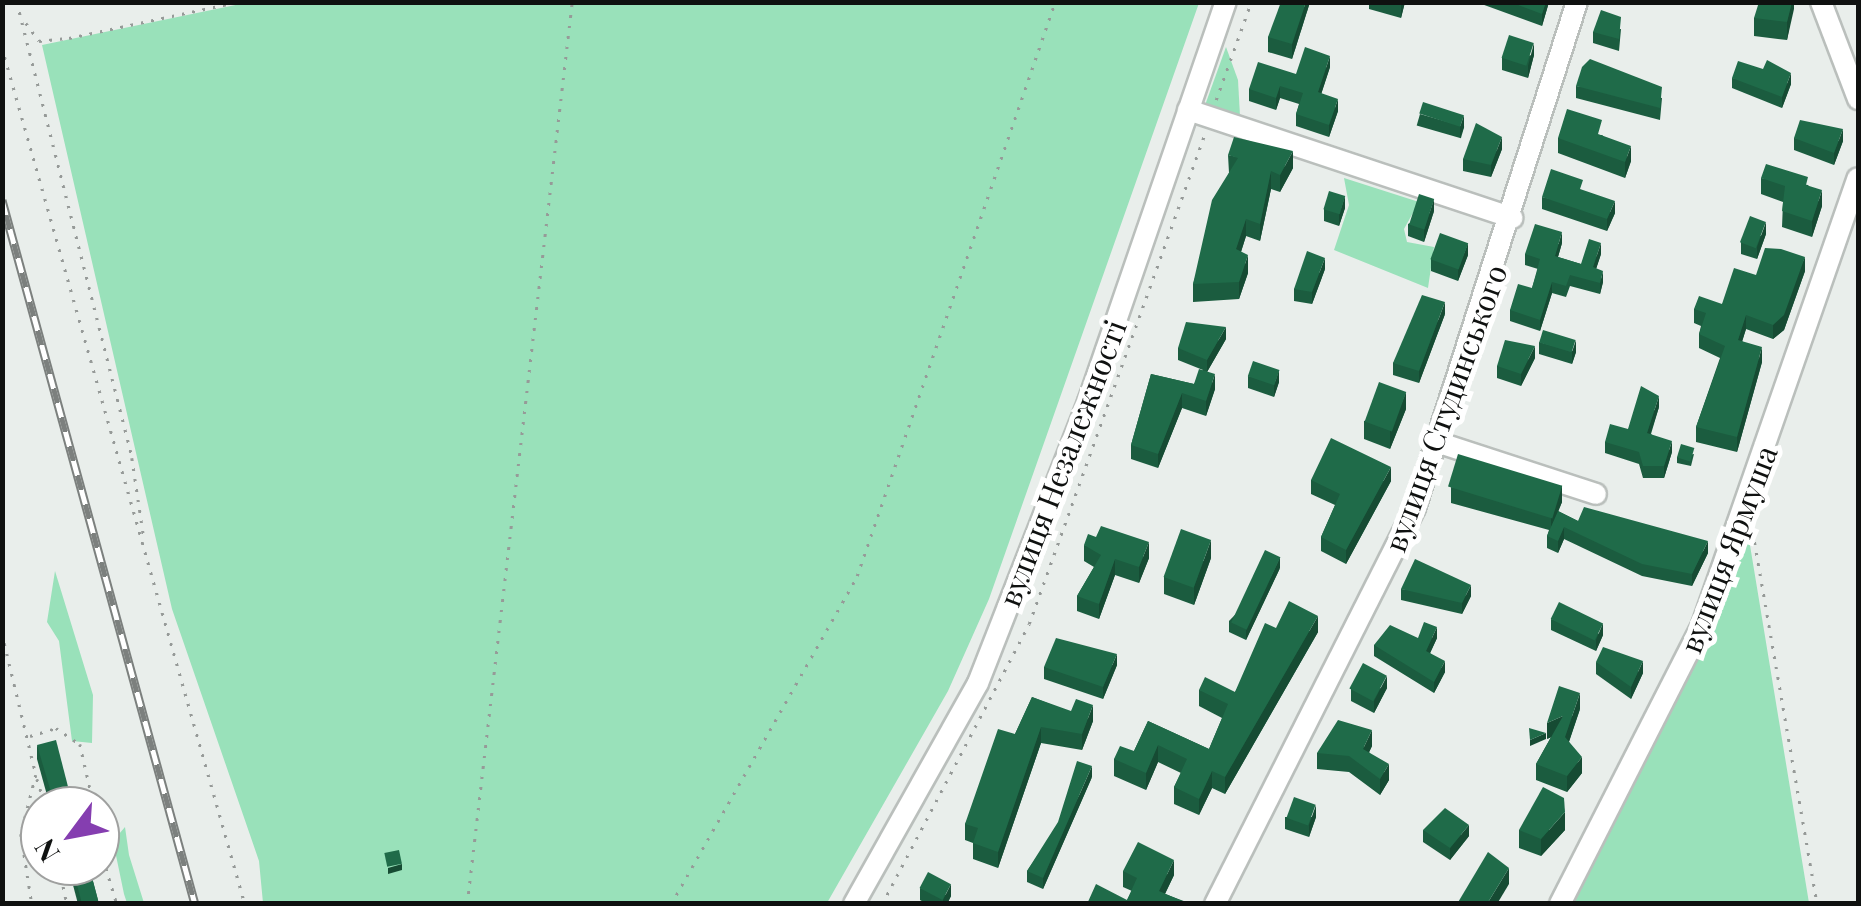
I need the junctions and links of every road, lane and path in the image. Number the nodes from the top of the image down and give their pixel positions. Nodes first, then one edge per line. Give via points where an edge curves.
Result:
1 (18, 2) edge
2 (237, 2) edge
3 (572, 2) edge
4 (1055, 2) edge
5 (1226, 2) edge
6 (1577, 2) edge
7 (1821, 2) edge
8 (24, 21) junction
9 (2, 47) edge
10 (1858, 99) edge
11 (1188, 110) junction
12 (1858, 178) edge
13 (1512, 218) junction
14 (1440, 443) junction
15 (1596, 494) dead end
16 (1749, 506) junction
17 (145, 549) junction
18 (2, 632) edge
19 (28, 736) junction
20 (36, 775) junction
21 (40, 786) edge
22 (89, 786) edge
23 (857, 903) edge
24 (32, 904) edge
25 (245, 904) edge
26 (467, 904) edge
27 (671, 904) edge
28 (1215, 904) edge
29 (1560, 904) edge
30 (1816, 904) edge

1 - 8 path
2 - 8 path via 40,41
3 - 26 path
4 - 27 path via 857,576
5 - 11 street, вулиця Незалежності
6 - 13 street, вулиця Студинського
7 - 10 street
8 - 17 path via 22,47 102,335
9 - 17 path
11 - 13 street
11 - 23 street, вулиця Незалежності via 978,682
12 - 16 street, вулиця Ярмуша
13 - 14 street, вулиця Студинського
14 - 15 street
14 - 28 street, вулиця Студинського via 1374,600
16 - 29 street, вулиця Ярмуша via 1702,626
16 - 30 path
17 - 25 path
18 - 19 path
19 - 20 path
19 - 22 path via 56,728 80,744
20 - 21 path
20 - 24 path via 21,834

